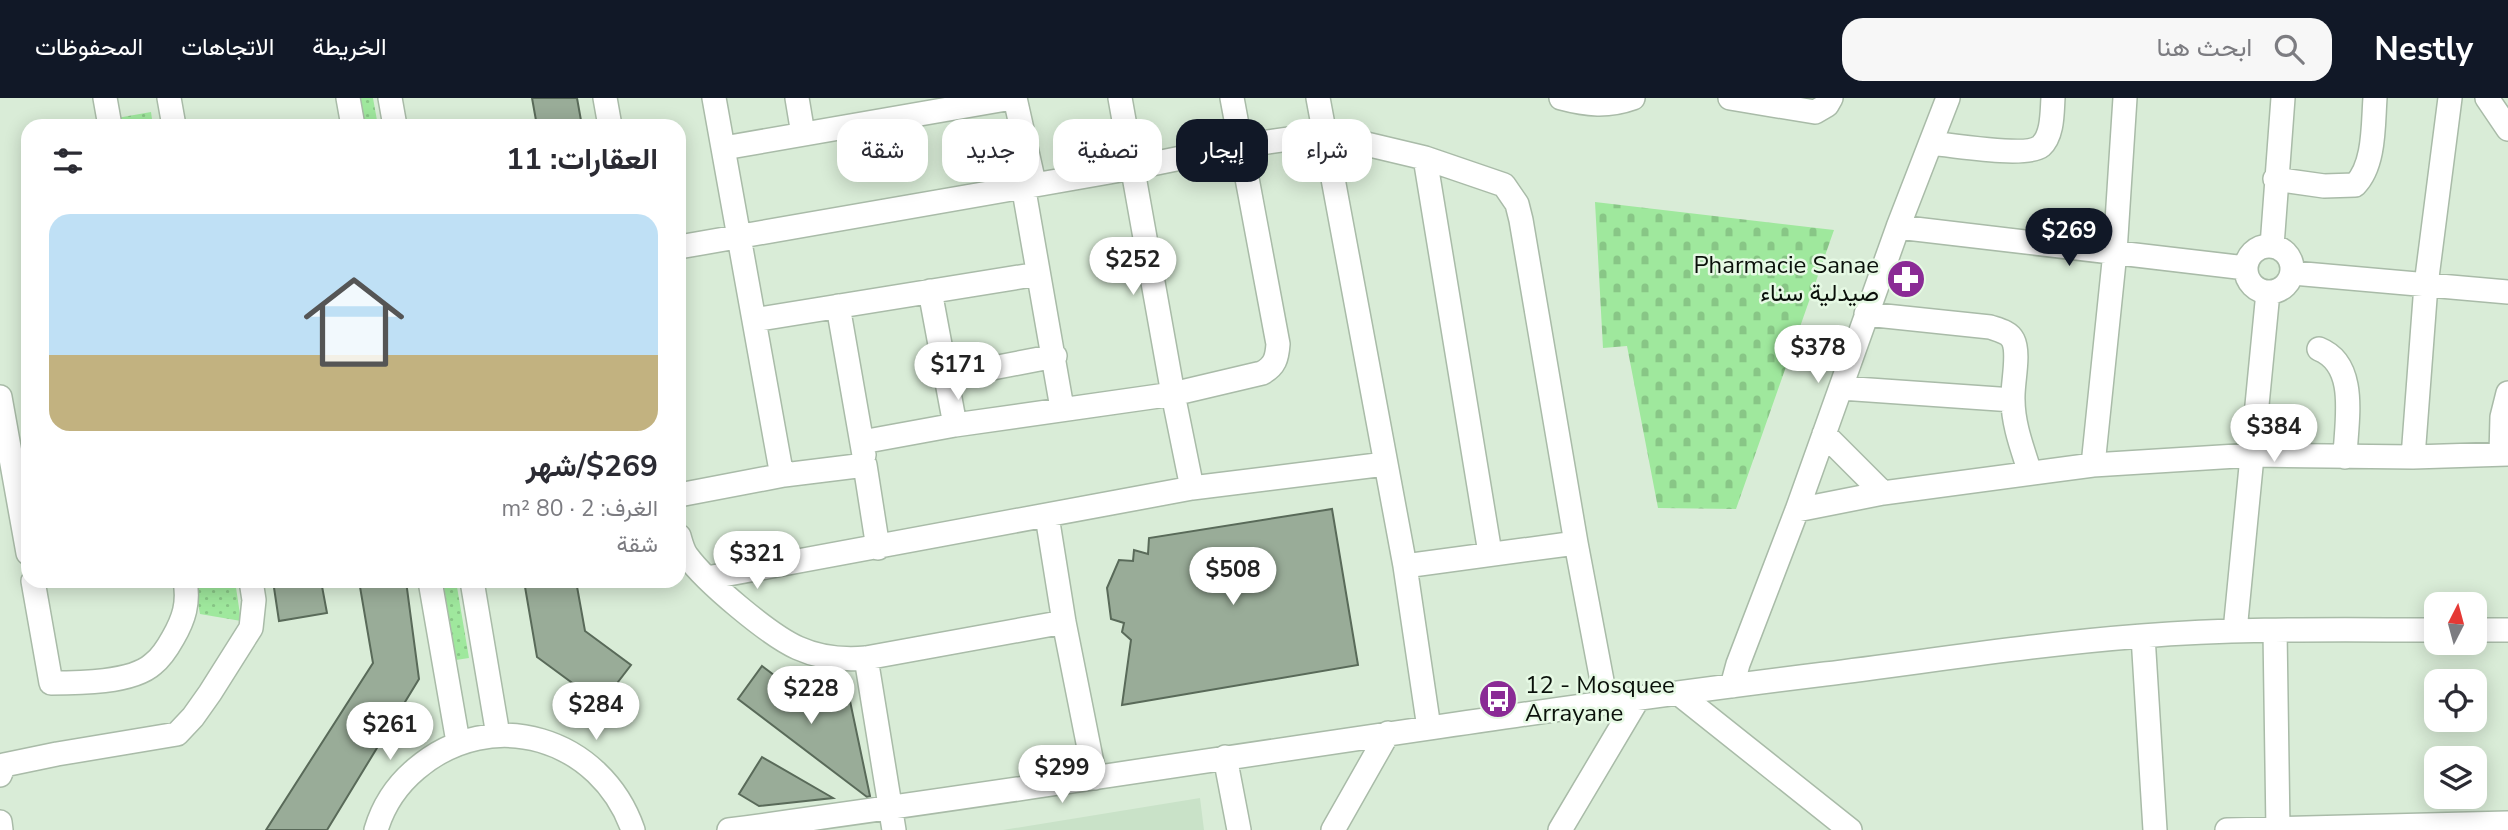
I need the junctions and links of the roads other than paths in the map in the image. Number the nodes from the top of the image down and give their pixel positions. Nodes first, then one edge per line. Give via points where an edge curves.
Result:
1 (105, 98) edge
2 (169, 98) edge
3 (348, 98) edge
4 (390, 98) edge
5 (605, 98) edge
6 (714, 98) edge
7 (797, 98) edge
8 (1013, 98) edge
9 (1121, 98) edge
10 (1232, 98) edge
11 (1318, 98) edge
12 (1561, 98) edge
13 (1633, 98) edge
14 (1730, 98) edge
15 (1831, 98) edge
16 (1948, 98) edge
17 (2053, 98) edge
18 (2125, 98) edge
19 (2283, 98) edge
20 (2375, 98) edge
21 (2450, 98) edge
22 (2487, 98) edge
23 (928, 104) edge
24 (109, 119) edge
25 (173, 119) edge
26 (352, 119) edge
27 (394, 119) edge
28 (609, 119) edge
29 (1124, 119) edge
30 (1236, 119) edge
31 (1322, 119) edge
32 (2508, 129) edge
33 (803, 134) junction
34 (1931, 143) junction
35 (1372, 145) edge
36 (724, 148) junction
37 (1425, 158) junction
38 (2276, 179) junction
39 (1053, 180) edge
40 (1135, 182) edge
41 (1247, 182) edge
42 (1333, 182) edge
43 (1029, 184) junction
44 (1898, 227) junction
45 (740, 236) junction
46 (686, 246) edge
47 (2272, 246) junction
48 (2115, 252) junction
49 (2246, 268) junction
50 (2293, 273) junction
51 (1038, 274) junction
52 (2426, 285) junction
53 (930, 291) junction
54 (2268, 292) junction
55 (2508, 292) edge
56 (838, 306) junction
57 (1867, 314) junction
58 (754, 320) junction
59 (2319, 349) dead end
60 (1055, 356) junction
61 (946, 377) junction
62 (1840, 388) junction
63 (2508, 393) edge
64 (1173, 394) junction
65 (0, 397) edge
66 (2013, 400) junction
67 (1062, 408) junction
68 (955, 425) junction
69 (1824, 435) junction
70 (862, 442) junction
71 (2504, 454) edge
72 (2253, 455) junction
73 (2346, 457) junction
74 (2413, 457) junction
75 (1385, 464) junction
76 (866, 465) junction
77 (2093, 466) junction
78 (2030, 473) junction
79 (784, 475) junction
80 (1192, 488) junction
81 (1883, 493) junction
82 (686, 494) edge
83 (1797, 510) junction
84 (21, 514) edge
85 (1047, 516) junction
86 (1576, 543) junction
87 (878, 548) junction
88 (1490, 553) junction
89 (686, 555) edge
90 (1405, 566) junction
91 (707, 578) junction
92 (34, 588) edge
93 (186, 588) edge
94 (252, 588) edge
95 (431, 588) edge
96 (473, 588) edge
97 (1064, 622) junction
98 (2424, 630) edge
99 (2487, 630) edge
100 (2508, 630) edge
101 (2235, 631) junction
102 (2275, 631) junction
103 (2143, 636) junction
104 (866, 658) junction
105 (1732, 686) junction
106 (1678, 693) junction
107 (1639, 697) junction
108 (1606, 702) junction
109 (1429, 728) junction
110 (1388, 733) junction
111 (498, 735) junction
112 (458, 742) junction
113 (1225, 757) junction
114 (0, 775) edge
115 (1095, 778) junction
116 (893, 819) edge
117 (0, 822) edge
118 (2508, 823) edge
119 (2468, 827) edge
120 (2278, 829) edge
121 (1, 830) edge
122 (376, 830) edge
123 (633, 830) edge
124 (729, 830) edge
125 (1239, 830) edge
126 (1333, 830) edge
127 (1560, 830) edge
128 (1850, 830) edge
129 (2155, 830) edge
130 (2227, 830) edge

1 - 24 street
2 - 25 street
3 - 26 street
4 - 27 street
5 - 28 street
6 - 36 street
7 - 33 street
8 - 23 street
8 - 43 street
9 - 29 street
10 - 30 street
11 - 31 street
12 - 13 street via 1591,105
14 - 15 street via 1815,111
16 - 34 street
17 - 34 street via 2051,125 2041,146 1995,150
18 - 48 street
19 - 38 street
20 - 38 street via 2367,161 2355,185
21 - 52 street
22 - 32 street
23 - 33 street
33 - 36 street
34 - 44 street
35 - 37 street
36 - 45 street
37 - 86 street via 1504,185 1517,204
37 - 88 street
38 - 47 street
39 - 43 street
40 - 64 street
41 - 64 street via 1279,344 1277,358 1272,368 1262,373
42 - 75 street
43 - 45 street
43 - 51 street
44 - 48 street
44 - 57 street
45 - 46 street
45 - 58 street
47 - 49 street via 2259,247
47 - 50 street via 2284,250 2292,260
48 - 49 street
48 - 77 street
49 - 54 street via 2252,285
50 - 52 street
50 - 54 street via 2284,287
51 - 53 street
51 - 60 street
52 - 55 street
52 - 74 street
53 - 56 street
53 - 61 street
54 - 72 street
56 - 58 street
56 - 70 street
57 - 62 street
57 - 66 street via 2004,331 2013,339 2015,350
58 - 79 street
59 - 73 street via 2335,358 2344,377
60 - 61 street
60 - 67 street
61 - 68 street
62 - 66 street
62 - 69 street
63 - 71 street via 2502,416
64 - 67 street
64 - 80 street
65 - 84 street
66 - 78 street
67 - 68 street
68 - 70 street
69 - 81 street
69 - 83 street
70 - 76 street
71 - 74 street
72 - 73 street
72 - 77 street
72 - 101 street
73 - 74 street
75 - 80 street
75 - 90 street
76 - 79 street
76 - 87 street
77 - 78 street
78 - 81 street
79 - 82 street
80 - 85 street
81 - 83 street
83 - 105 street
85 - 87 street
85 - 97 street
86 - 88 street
86 - 108 street
87 - 91 street
88 - 90 street
89 - 91 street
90 - 109 street
91 - 104 street via 800,649 841,660
92 - 93 street via 51,683 62,683 125,676 151,666 182,624
94 - 114 street via 251,628 210,693 177,734 4,765
95 - 112 street
96 - 111 street
97 - 104 street
97 - 115 street
98 - 102 street
99 - 100 street
101 - 102 street
101 - 103 street
102 - 120 street
103 - 105 street
103 - 129 street
104 - 116 street
105 - 106 street
106 - 107 street
106 - 128 street
107 - 108 street
107 - 127 street
108 - 109 street
109 - 110 street
110 - 113 street
110 - 126 street
111 - 112 street
111 - 123 street via 544,740 577,755 605,778 626,808
112 - 122 street via 432,755 402,781 380,814
113 - 115 street
113 - 125 street
115 - 116 street
116 - 124 street
117 - 121 street
118 - 119 street
119 - 120 street
120 - 130 street

